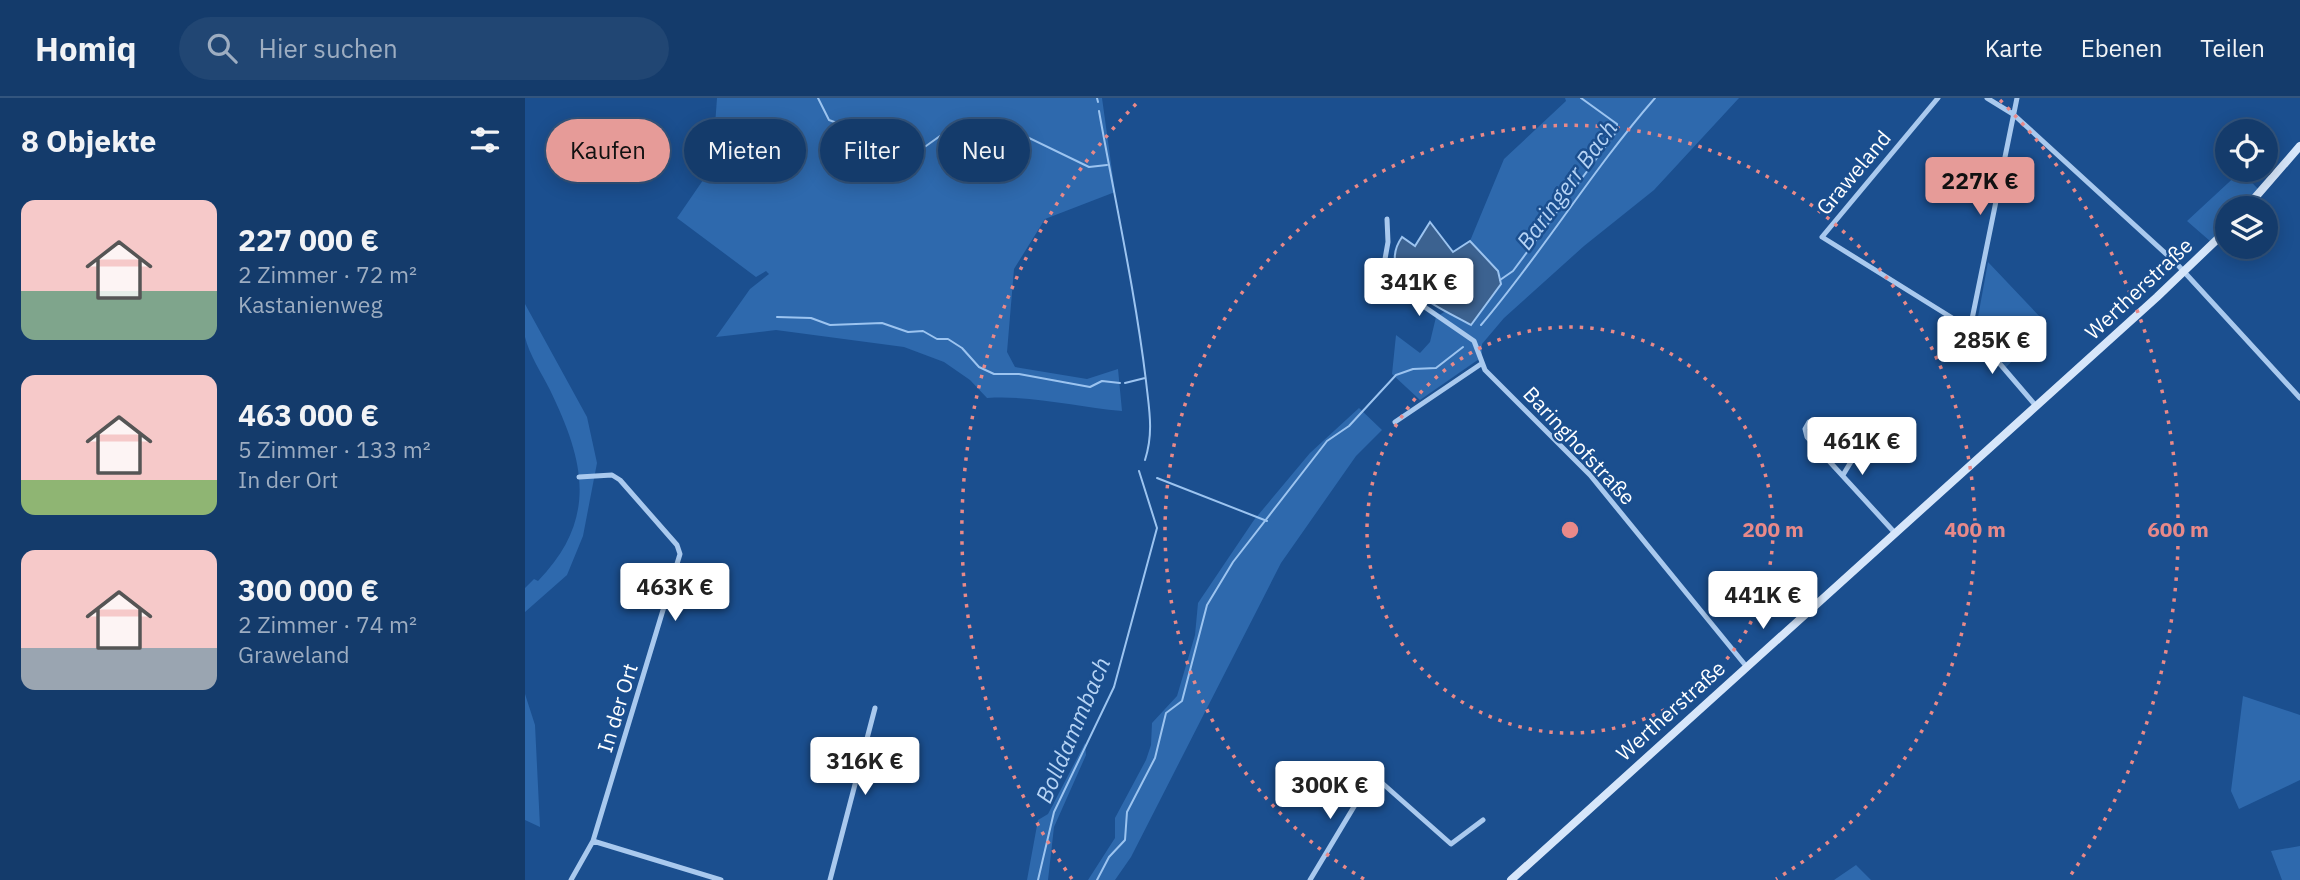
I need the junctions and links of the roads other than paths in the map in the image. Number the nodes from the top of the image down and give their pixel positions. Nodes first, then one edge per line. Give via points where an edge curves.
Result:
1 (1938, 98) edge
2 (1987, 98) edge
3 (2017, 98) edge
4 (2013, 114) junction
5 (2300, 146) edge
6 (2256, 196) edge
7 (1387, 219) dead end
8 (2215, 242) edge
9 (2185, 272) junction
10 (1970, 329) junction
11 (1481, 364) junction
12 (2300, 398) edge
13 (2036, 406) junction
14 (1395, 422) dead end
15 (1809, 422) dead end
16 (1875, 422) dead end
17 (1843, 475) junction
18 (579, 477) dead end
19 (1895, 533) junction
20 (1747, 666) junction
21 (875, 708) dead end
22 (1483, 820) dead end
23 (593, 841) junction
24 (571, 880) edge
25 (721, 880) edge
26 (830, 880) edge
27 (1310, 880) edge
28 (1511, 880) edge

1 - 10 street, Graweland via 1822,237
2 - 4 street
3 - 4 street
4 - 9 street
4 - 10 street
5 - 6 main road
7 - 11 street, Baringhofstraße via 1385,259 1403,290 1473,341
8 - 9 main road, Wertherstraße
9 - 12 street
9 - 13 main road, Wertherstraße
10 - 13 street
11 - 14 street
11 - 20 street, Baringhofstraße via 1590,475
13 - 19 main road, Wertherstraße
15 - 17 street via 1807,436
16 - 17 street
17 - 19 street
18 - 23 street, In der Ort via 612,475 620,480 680,554
19 - 20 main road, Wertherstraße
20 - 28 main road, Wertherstraße
21 - 26 street
22 - 27 street via 1451,844 1373,775
23 - 24 street, In der Ort
23 - 25 street

